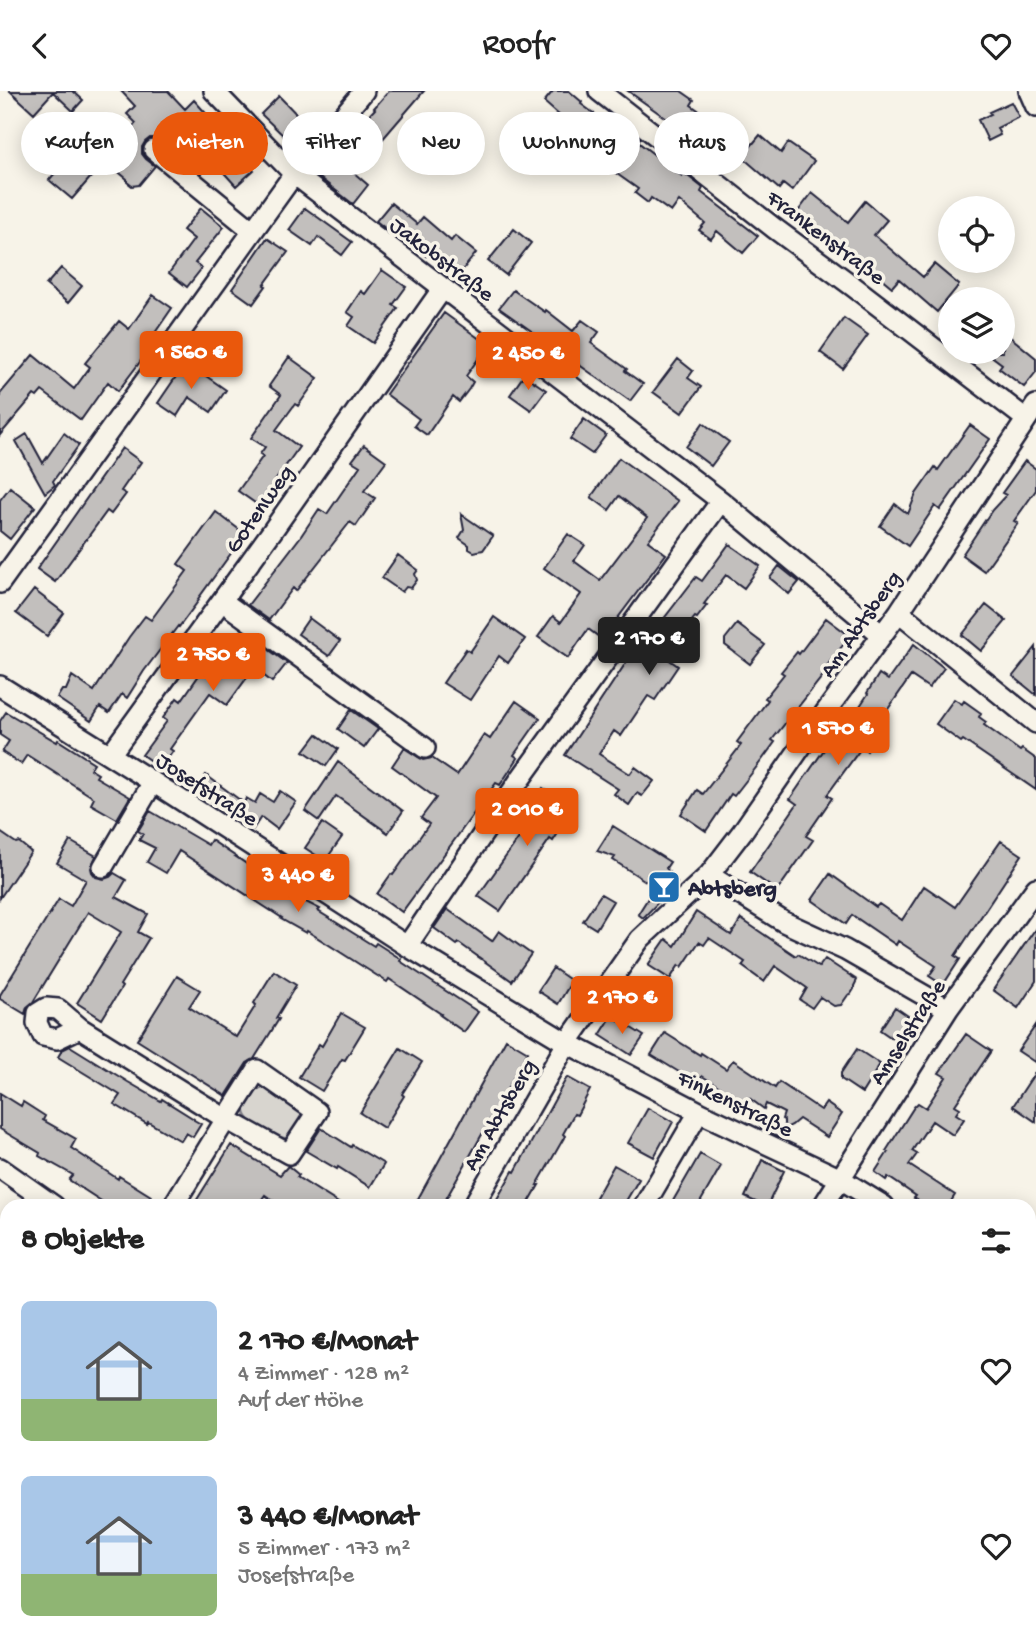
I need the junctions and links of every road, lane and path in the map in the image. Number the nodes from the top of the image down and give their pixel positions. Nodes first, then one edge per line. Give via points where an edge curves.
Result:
1 (214, 91) edge
2 (364, 91) edge
3 (599, 91) edge
4 (1028, 91) edge
5 (1036, 107) edge
6 (346, 112) edge
7 (282, 162) edge
8 (185, 175) edge
9 (293, 175) edge
10 (295, 175) edge
11 (253, 231) junction
12 (443, 288) junction
13 (1031, 412) edge
14 (722, 501) junction
15 (0, 583) edge
16 (222, 601) junction
17 (898, 611) junction
18 (882, 635) junction
19 (0, 686) edge
20 (1036, 723) edge
21 (425, 748) dead end
22 (110, 755) junction
23 (153, 782) junction
24 (103, 867) dead end
25 (709, 875) junction
26 (1036, 888) edge
27 (407, 946) junction
28 (948, 1009) junction
29 (80, 1028) dead end
30 (566, 1043) junction
31 (699, 1112) junction
32 (226, 1119) junction
33 (0, 1168) edge
34 (839, 1178) junction
35 (44, 1199) edge
36 (177, 1199) edge
37 (477, 1199) edge
38 (648, 1199) edge
39 (827, 1199) edge
40 (873, 1199) edge

1 - 7 street, Jakobstraße
2 - 6 street
3 - 13 street, Frankenstraße via 854,288
4 - 5 street
8 - 11 street
9 - 11 street
10 - 12 street, Jakobstraße
11 - 15 street
12 - 14 street, Jakobstraße
12 - 16 street, Gotenweg
13 - 17 street, Am Abtsberg
14 - 18 street, Jakobstraße
14 - 27 street via 521,778
16 - 21 street
16 - 22 street, Gotenweg
17 - 18 street, Am Abtsberg
17 - 20 street
18 - 25 street, Am Abtsberg
19 - 22 street, Josefstraße
22 - 23 street, Josefstraße
23 - 24 street
23 - 27 street, Josefstraße
25 - 28 street via 784,922 845,950
25 - 30 street, Am Abtsberg via 640,939
26 - 28 street, Amselstraße
27 - 30 street, Josefstraße
28 - 34 street, Amselstraße
29 - 32 street
30 - 31 street, Finkenstraße
30 - 37 street, Am Abtsberg
31 - 34 street, Finkenstraße
31 - 38 street
32 - 32 street via 257,1070 317,1112 289,1154
32 - 36 street
33 - 35 street
34 - 39 street, Amselstraße
34 - 40 street, Finkenstraße

